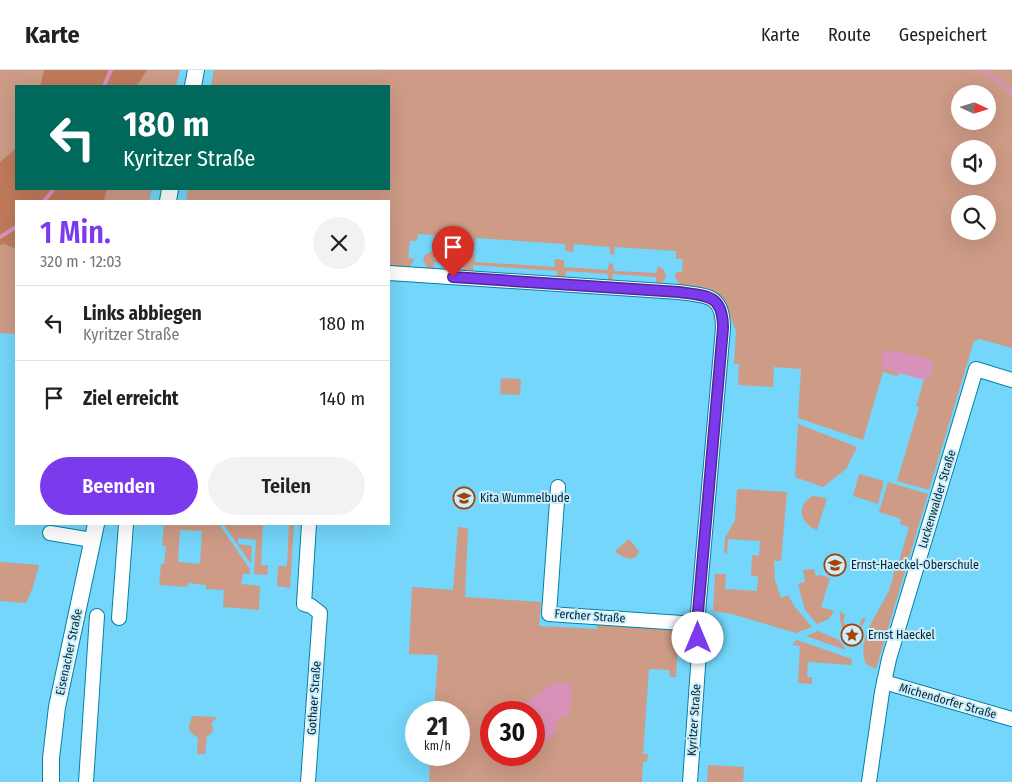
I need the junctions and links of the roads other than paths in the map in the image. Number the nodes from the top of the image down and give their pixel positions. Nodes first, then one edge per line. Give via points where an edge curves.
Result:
1 (196, 70) edge
2 (193, 85) edge
3 (390, 273) edge
4 (1012, 380) edge
5 (558, 487) dead end
6 (126, 525) edge
7 (309, 525) edge
8 (50, 532) dead end
9 (94, 532) edge
10 (97, 616) dead end
11 (118, 618) dead end
12 (697, 624) junction
13 (884, 682) junction
14 (1012, 720) edge
15 (51, 782) edge
16 (86, 782) edge
17 (308, 782) edge
18 (690, 782) edge
19 (869, 782) edge

1 - 2 street
3 - 12 street, Kyritzer Straße via 679,292 708,296 718,304 723,314 723,328
4 - 13 street, Luckenwalder Straße via 976,370
5 - 12 street, Fercher Straße via 549,614
6 - 11 street
7 - 17 street, Gothaer Straße via 304,604 320,613
8 - 9 street
9 - 15 street, Eisenacher Straße via 58,707
10 - 16 street, Eisenacher Straße
12 - 18 street, Kyritzer Straße via 699,652
13 - 14 street, Michendorfer Straße
13 - 19 street, Luckenwalder Straße

